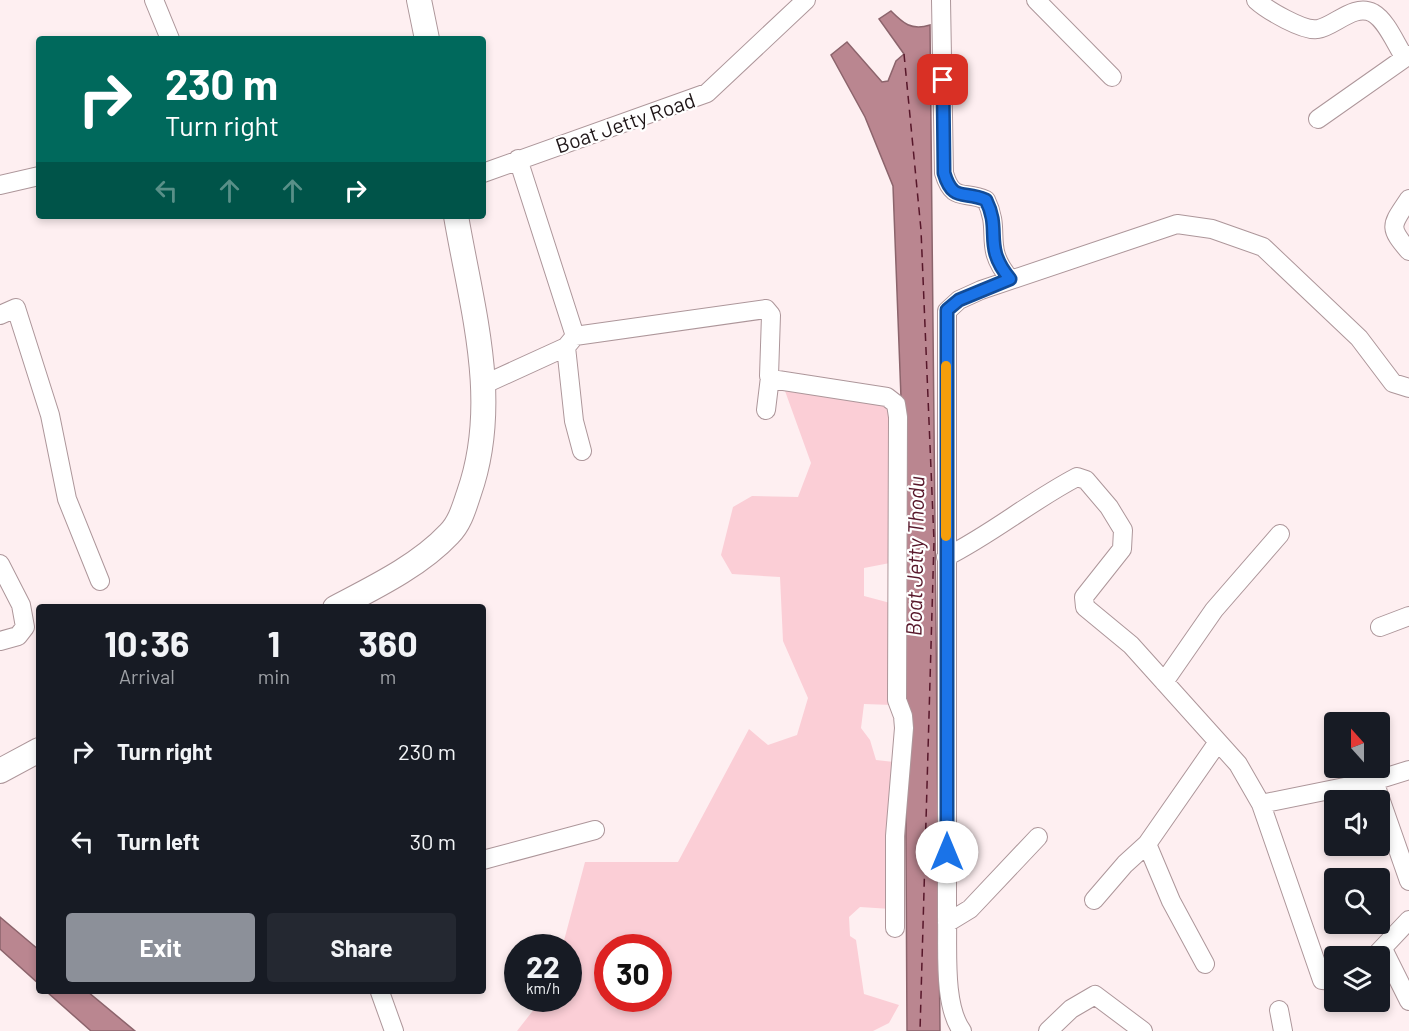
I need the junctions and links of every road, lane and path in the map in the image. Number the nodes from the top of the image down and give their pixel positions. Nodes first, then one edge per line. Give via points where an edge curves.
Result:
1 (154, 0) edge
2 (418, 0) edge
3 (941, 0) edge
4 (1036, 0) edge
5 (1257, 0) edge
6 (794, 3) edge
7 (169, 36) edge
8 (426, 36) edge
9 (1407, 56) edge
10 (1112, 77) dead end
11 (1318, 119) dead end
12 (518, 159) junction
13 (486, 172) edge
14 (36, 177) edge
15 (0, 185) edge
16 (1409, 199) edge
17 (457, 219) edge
18 (1409, 251) edge
19 (1010, 279) junction
20 (0, 315) edge
21 (570, 342) junction
22 (770, 377) junction
23 (485, 384) junction
24 (1409, 388) edge
25 (766, 410) dead end
26 (582, 451) dead end
27 (1280, 534) dead end
28 (946, 557) junction
29 (0, 564) edge
30 (100, 581) dead end
31 (342, 604) edge
32 (1409, 615) edge
33 (1380, 627) dead end
34 (0, 641) edge
35 (1164, 682) junction
36 (1218, 742) junction
37 (36, 751) edge
38 (1, 768) edge
39 (1409, 770) edge
40 (1374, 781) junction
41 (1261, 804) junction
42 (595, 830) dead end
43 (1038, 837) dead end
44 (1147, 844) junction
45 (486, 859) edge
46 (1409, 881) edge
47 (1094, 900) dead end
48 (1409, 920) edge
49 (947, 923) junction
50 (895, 928) dead end
51 (1385, 946) edge
52 (1205, 964) dead end
53 (1390, 971) edge
54 (1324, 980) edge
55 (381, 994) edge
56 (1409, 1001) edge
57 (1279, 1010) dead end
58 (394, 1031) edge
59 (962, 1031) edge
60 (1048, 1031) edge
61 (1143, 1031) edge
62 (1283, 1031) edge

1 - 7 street
2 - 8 main road
3 - 19 street via 944,173 954,193 986,200 992,212 993,250 998,265
4 - 10 street
5 - 9 street via 1305,28 1317,30 1354,12 1371,12 1380,18
6 - 12 street, Boat Jetty Road via 707,93
9 - 11 street
12 - 13 street, Boat Jetty Road
12 - 21 street
14 - 15 street
16 - 18 street via 1393,225 1393,233
17 - 23 main road
19 - 24 street via 1177,224 1212,229 1263,247 1359,338 1393,383
19 - 28 street via 959,300 947,310
20 - 30 street via 16,308 58,447 67,499
21 - 22 street via 766,309 771,315
21 - 23 street
21 - 26 street via 577,435
22 - 25 street
22 - 50 street via 886,397 896,404 897,700 904,728 895,836
23 - 31 main road via 482,446 457,525 415,561
27 - 35 street via 1214,610
28 - 35 street via 1054,489 1077,477 1086,480 1122,530 1122,549 1084,597 1085,607 1131,645
28 - 49 street
29 - 34 street via 21,605 25,627 18,636
32 - 33 street
35 - 36 street
36 - 41 street via 1238,764
36 - 44 street
37 - 38 main road
39 - 40 street
40 - 41 street
40 - 46 street
41 - 54 street
42 - 45 street
43 - 49 street via 970,909
44 - 47 street
44 - 52 street via 1171,901
48 - 51 street
49 - 59 street via 949,997
53 - 56 street
55 - 58 street
57 - 62 street
60 - 61 street via 1071,1009 1095,995

